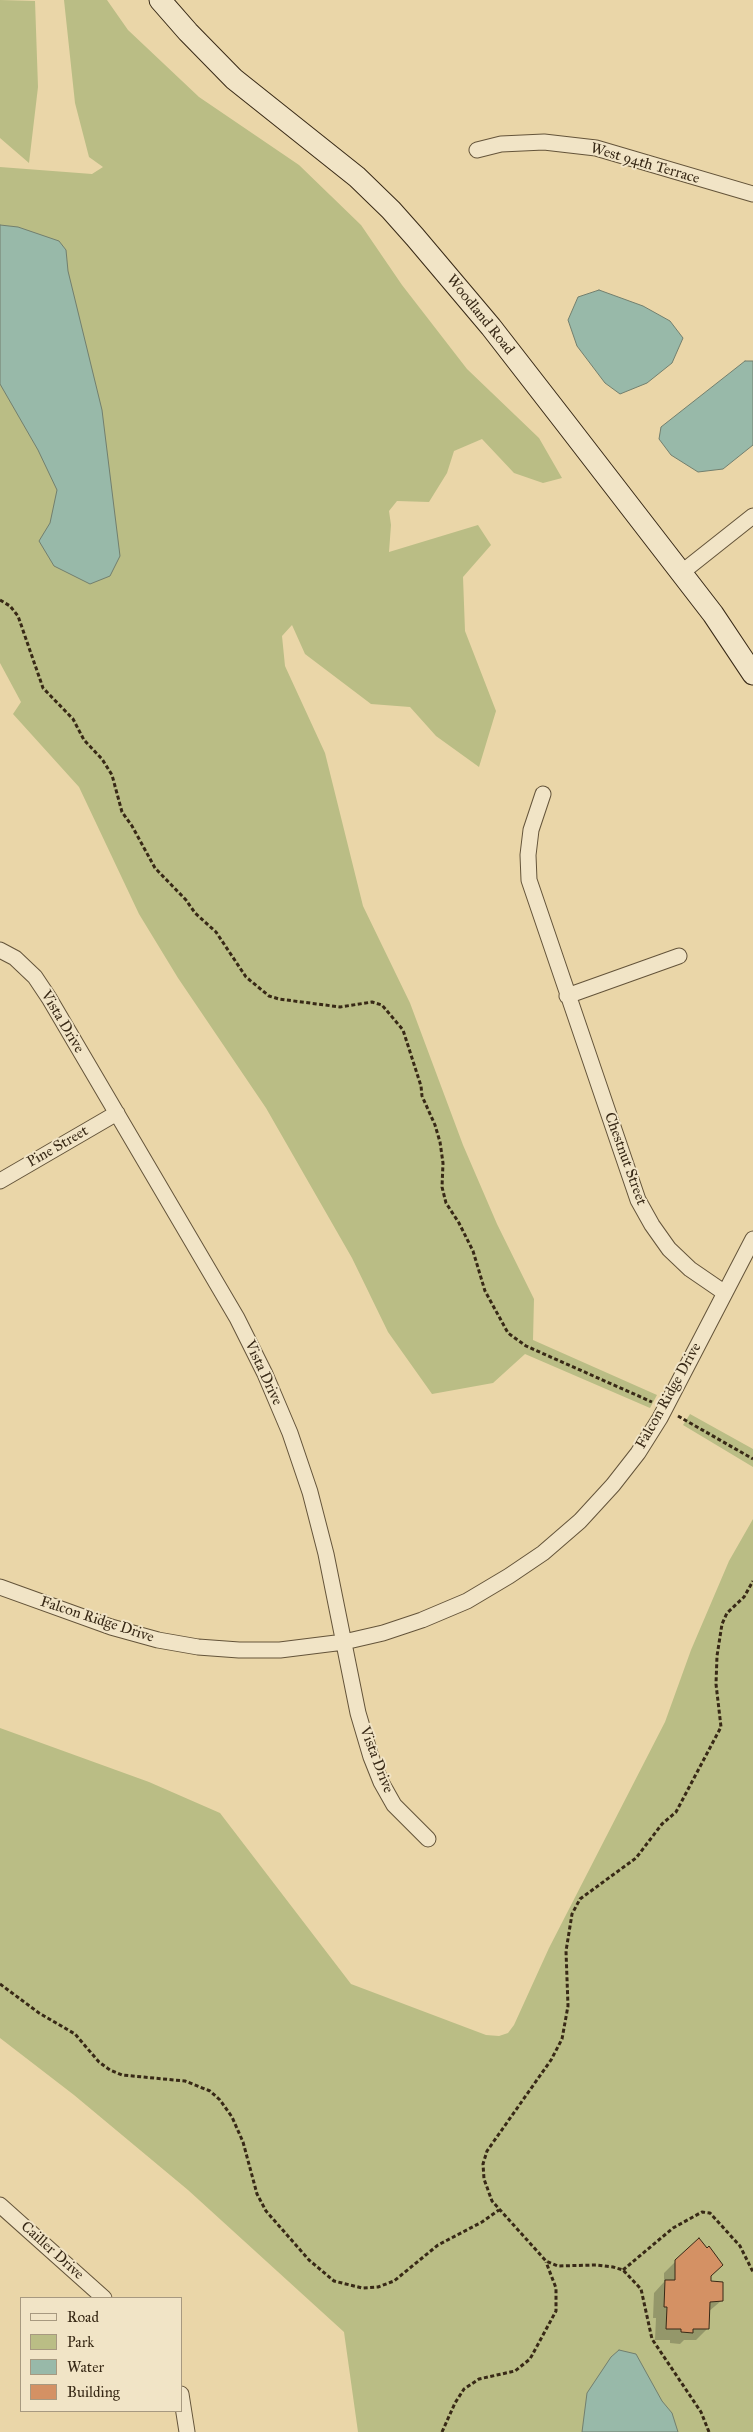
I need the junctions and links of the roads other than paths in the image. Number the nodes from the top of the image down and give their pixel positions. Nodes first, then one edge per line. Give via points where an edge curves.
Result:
1 (160, 0) edge
2 (477, 150) dead end
3 (753, 194) edge
4 (753, 516) edge
5 (681, 573) junction
6 (753, 674) edge
7 (543, 794) dead end
8 (0, 950) edge
9 (679, 956) dead end
10 (567, 996) junction
11 (117, 1113) junction
12 (0, 1181) edge
13 (753, 1239) edge
14 (725, 1292) junction
15 (0, 1587) edge
16 (344, 1642) junction
17 (428, 1839) dead end
18 (0, 2205) edge
19 (103, 2297) edge
20 (182, 2400) edge
21 (187, 2432) edge

1 - 5 main road, Woodland Road via 234,79 329,153 391,210 491,327
2 - 3 street, West 94th Terrace via 501,144 544,142 596,148
4 - 5 street
5 - 6 main road, Woodland Road
7 - 10 street, Chestnut Street via 531,830 529,880
8 - 11 street, Vista Drive via 15,958 34,977
9 - 10 street
10 - 14 street, Chestnut Street via 638,1200 669,1249 690,1270
11 - 12 street, Pine Street
11 - 16 street, Vista Drive via 237,1318 290,1432 326,1554
13 - 14 street, Falcon Ridge Drive
14 - 16 street, Falcon Ridge Drive via 665,1409 638,1453 614,1485 580,1521 543,1553 467,1601 415,1623
15 - 16 street, Falcon Ridge Drive via 111,1627 198,1647 280,1650
16 - 17 street, Vista Drive via 358,1713 381,1782 394,1804
18 - 19 street, Cailler Drive
20 - 21 street

